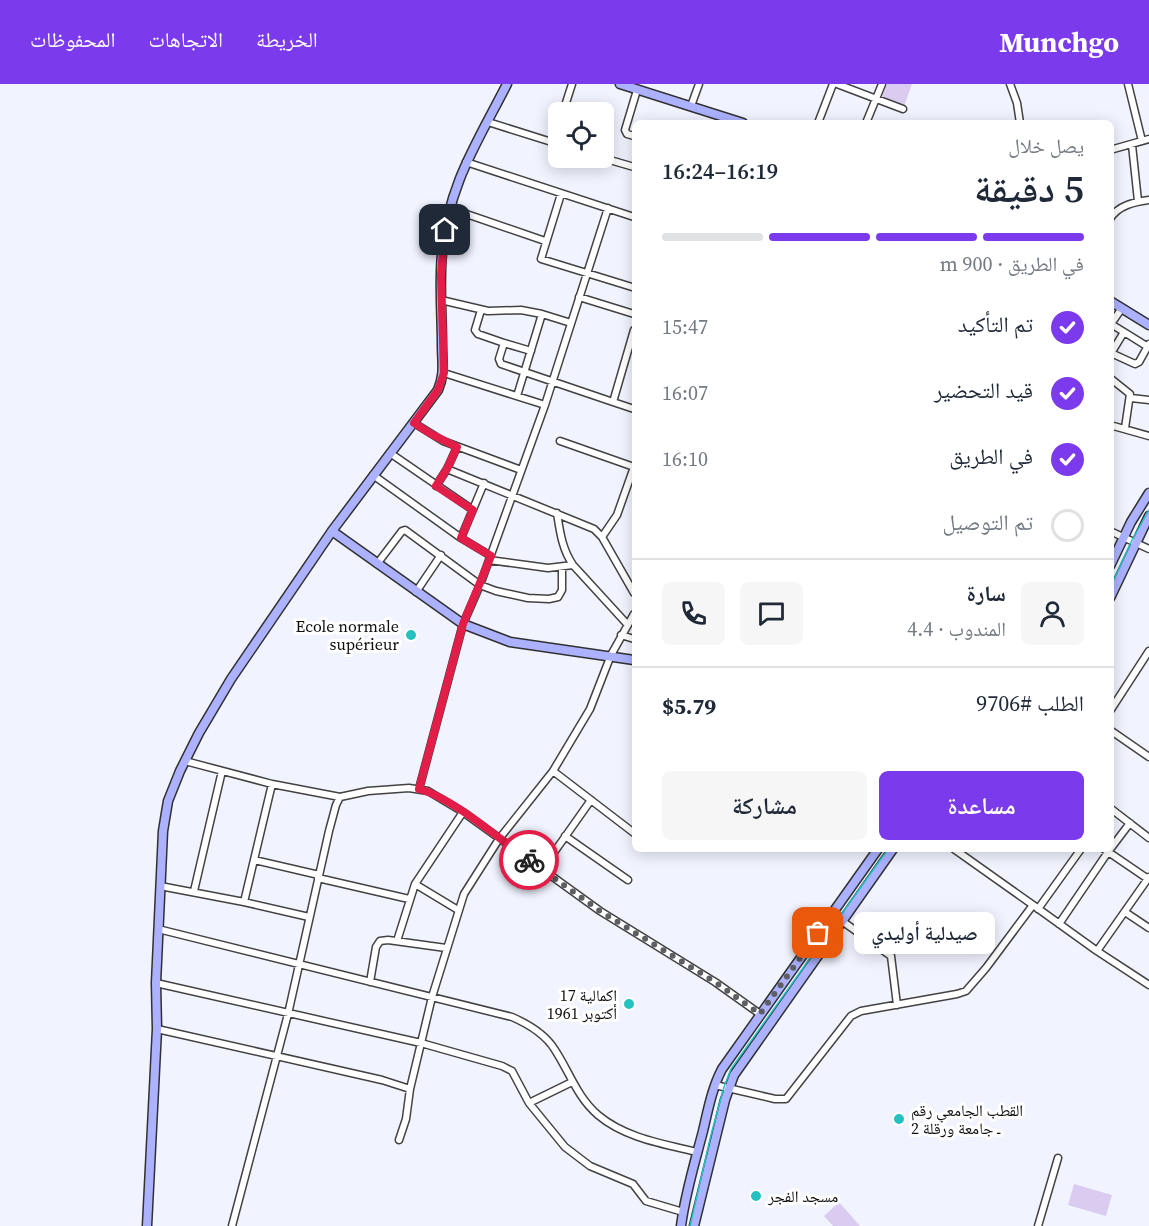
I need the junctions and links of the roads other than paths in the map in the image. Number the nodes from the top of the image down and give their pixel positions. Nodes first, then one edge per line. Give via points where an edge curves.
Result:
1 (507, 84) edge
2 (573, 84) edge
3 (620, 84) edge
4 (699, 84) edge
5 (835, 84) edge
6 (882, 84) edge
7 (1010, 84) edge
8 (1128, 84) edge
9 (637, 90) junction
10 (876, 99) junction
11 (567, 102) edge
12 (690, 106) junction
13 (903, 110) dead end
14 (726, 120) edge
15 (819, 120) edge
16 (867, 120) edge
17 (1020, 120) edge
18 (488, 122) junction
19 (632, 135) edge
20 (1145, 140) edge
21 (548, 141) edge
22 (1132, 145) junction
23 (1114, 149) edge
24 (614, 161) edge
25 (466, 162) junction
26 (632, 166) edge
27 (561, 194) junction
28 (1149, 200) edge
29 (1138, 201) junction
30 (449, 208) junction
31 (608, 208) junction
32 (1114, 215) edge
33 (632, 216) edge
34 (545, 241) junction
35 (586, 274) junction
36 (632, 287) edge
37 (579, 297) junction
38 (441, 300) junction
39 (1114, 303) edge
40 (1122, 308) junction
41 (481, 310) junction
42 (632, 313) edge
43 (542, 314) junction
44 (1114, 320) edge
45 (571, 323) junction
46 (1149, 325) edge
47 (1114, 327) edge
48 (1124, 332) junction
49 (632, 337) edge
50 (504, 343) junction
51 (1148, 346) edge
52 (1114, 349) edge
53 (531, 351) junction
54 (1114, 355) edge
55 (444, 373) junction
56 (524, 373) junction
57 (1114, 381) edge
58 (552, 382) junction
59 (517, 396) junction
60 (1131, 398) junction
61 (1149, 400) edge
62 (613, 402) junction
63 (545, 405) junction
64 (632, 408) edge
65 (414, 423) junction
66 (1114, 426) edge
67 (1125, 428) junction
68 (1149, 436) edge
69 (560, 441) dead end
70 (457, 447) junction
71 (390, 453) junction
72 (632, 466) edge
73 (447, 469) junction
74 (521, 470) junction
75 (632, 473) edge
76 (373, 475) junction
77 (484, 483) junction
78 (436, 486) junction
79 (1149, 493) edge
80 (513, 495) junction
81 (473, 510) junction
82 (557, 513) junction
83 (1149, 516) edge
84 (333, 531) junction
85 (1114, 533) edge
86 (602, 537) junction
87 (1123, 537) junction
88 (461, 538) junction
89 (1135, 542) junction
90 (1149, 549) edge
91 (441, 555) junction
92 (1114, 557) edge
93 (490, 558) junction
94 (377, 564) junction
95 (573, 565) junction
96 (562, 567) junction
97 (480, 585) junction
98 (1114, 589) edge
99 (632, 590) edge
100 (417, 592) junction
101 (632, 617) edge
102 (463, 624) junction
103 (627, 624) junction
104 (621, 634) junction
105 (632, 638) edge
106 (1149, 651) edge
107 (611, 655) junction
108 (632, 660) edge
109 (1114, 705) edge
110 (1114, 733) edge
111 (1149, 757) edge
112 (185, 761) junction
113 (222, 771) junction
114 (553, 771) junction
115 (272, 784) junction
116 (419, 789) junction
117 (340, 797) junction
118 (591, 800) junction
119 (1114, 811) edge
120 (463, 812) junction
121 (1130, 823) junction
122 (632, 831) edge
123 (565, 836) junction
124 (1149, 838) edge
125 (499, 839) junction
126 (1114, 841) edge
127 (876, 852) edge
128 (891, 852) edge
129 (958, 852) edge
130 (1079, 852) edge
131 (1105, 852) edge
132 (1109, 852) edge
133 (254, 860) junction
134 (543, 868) junction
135 (319, 876) junction
136 (1148, 878) edge
137 (628, 880) dead end
138 (415, 884) junction
139 (160, 886) junction
140 (194, 891) junction
141 (409, 899) junction
142 (244, 902) junction
143 (1036, 907) junction
144 (458, 910) junction
145 (1125, 912) junction
146 (309, 916) junction
147 (842, 921) junction
148 (1059, 924) junction
149 (1149, 928) edge
150 (158, 929) junction
151 (397, 941) junction
152 (446, 948) junction
153 (1097, 951) junction
154 (298, 964) junction
155 (370, 982) junction
156 (156, 983) junction
157 (1149, 985) edge
158 (432, 997) junction
159 (897, 1005) junction
160 (288, 1014) junction
161 (760, 1014) junction
162 (157, 1029) junction
163 (421, 1043) junction
164 (277, 1055) junction
165 (572, 1082) junction
166 (715, 1085) junction
167 (410, 1089) junction
168 (728, 1089) junction
169 (529, 1104) junction
170 (399, 1140) dead end
171 (697, 1152) junction
172 (1058, 1158) dead end
173 (683, 1212) junction
174 (147, 1226) edge
175 (232, 1226) edge
176 (681, 1226) edge
177 (694, 1226) edge
178 (1038, 1226) edge

1 - 18 street
2 - 11 street
3 - 9 street
4 - 12 street
5 - 10 street
5 - 15 street
6 - 10 street
7 - 17 street
8 - 20 street
9 - 12 street
9 - 19 street via 625,130
10 - 13 street
10 - 16 street
12 - 14 street
18 - 21 street
18 - 25 street
20 - 22 street
22 - 23 street
22 - 29 street
24 - 26 street
25 - 27 street
25 - 30 street
27 - 31 street
27 - 34 street
28 - 29 street
29 - 32 street via 1121,207
30 - 34 street
30 - 38 street via 441,255
31 - 33 street
31 - 35 street
34 - 35 street via 540,256 543,261
35 - 36 street
35 - 37 street
37 - 42 street
37 - 45 street
38 - 41 street
38 - 55 street
39 - 40 street
40 - 44 street
40 - 46 street
41 - 43 street
41 - 50 street via 476,333
43 - 45 street
43 - 53 street
45 - 58 street
47 - 48 street
48 - 51 street
48 - 52 street
49 - 62 street
50 - 53 street
50 - 56 street via 499,362
51 - 54 street via 1135,364
53 - 56 street
55 - 59 street
55 - 65 street via 438,390
56 - 58 street
56 - 59 street
57 - 60 street
58 - 62 street
58 - 63 street
59 - 63 street
60 - 61 street
60 - 67 street
62 - 64 street
63 - 74 street
65 - 70 street
65 - 71 street
66 - 67 street
67 - 68 street
69 - 72 street
70 - 73 street
70 - 74 street
71 - 76 street
71 - 78 street
73 - 77 street
73 - 78 street
74 - 80 street
75 - 86 street via 617,515
76 - 84 street
76 - 88 street
77 - 80 street
77 - 81 street
78 - 81 street
79 - 87 street
80 - 82 street
80 - 93 street
81 - 88 street
82 - 86 street via 594,529
82 - 95 street via 562,543
83 - 89 street
84 - 94 street
84 - 112 street via 231,679
85 - 87 street
86 - 99 street
87 - 89 street
87 - 92 street
88 - 93 street
89 - 90 street
89 - 98 street
91 - 94 street via 405,530
91 - 97 street
91 - 100 street
93 - 96 street
93 - 97 street
94 - 100 street
95 - 96 street
95 - 103 street
96 - 97 street via 561,590 555,598 510,595
97 - 102 street
100 - 102 street
101 - 103 street
102 - 107 street via 510,642
102 - 116 street
103 - 104 street
104 - 105 street
104 - 107 street
106 - 109 street
107 - 108 street
107 - 114 street via 590,709
110 - 111 street
112 - 113 street
112 - 139 street via 168,801
113 - 115 street
113 - 140 street
114 - 118 street
114 - 125 street
115 - 117 street
115 - 133 street
116 - 117 street via 368,791
116 - 120 street
117 - 135 street
118 - 122 street
118 - 123 street
119 - 121 street
120 - 125 street
120 - 138 street
121 - 124 street
121 - 126 street
123 - 134 street
123 - 137 street
125 - 134 street
125 - 144 street via 469,883
127 - 161 street
128 - 147 street
129 - 143 street
130 - 143 street
131 - 148 street
132 - 136 street
133 - 135 street
133 - 142 street
134 - 161 street via 600,911
135 - 141 street
135 - 146 street
136 - 145 street
138 - 141 street
138 - 144 street
139 - 140 street
139 - 150 street
140 - 142 street
141 - 151 street
142 - 146 street
143 - 148 street
143 - 159 street via 966,991
144 - 152 street
145 - 149 street
145 - 153 street
146 - 154 street
147 - 159 street via 891,956
147 - 168 street
148 - 153 street
150 - 154 street
150 - 156 street
151 - 152 street
151 - 155 street via 380,941 376,947
152 - 158 street
153 - 157 street
154 - 155 street
154 - 160 street
155 - 158 street
156 - 160 street
156 - 162 street
158 - 163 street
158 - 165 street via 520,1021 555,1049
159 - 168 street via 861,1011 847,1018 786,1099
160 - 163 street
160 - 164 street
161 - 166 street
162 - 164 street
162 - 174 street
163 - 167 street
163 - 169 street via 512,1071
164 - 167 street
164 - 175 street
165 - 169 street
165 - 171 street via 606,1121 646,1139
166 - 168 street
166 - 171 street
167 - 170 street
168 - 177 street
169 - 173 street via 565,1147 590,1166 633,1184 646,1201
171 - 173 street
172 - 178 street
173 - 176 street

